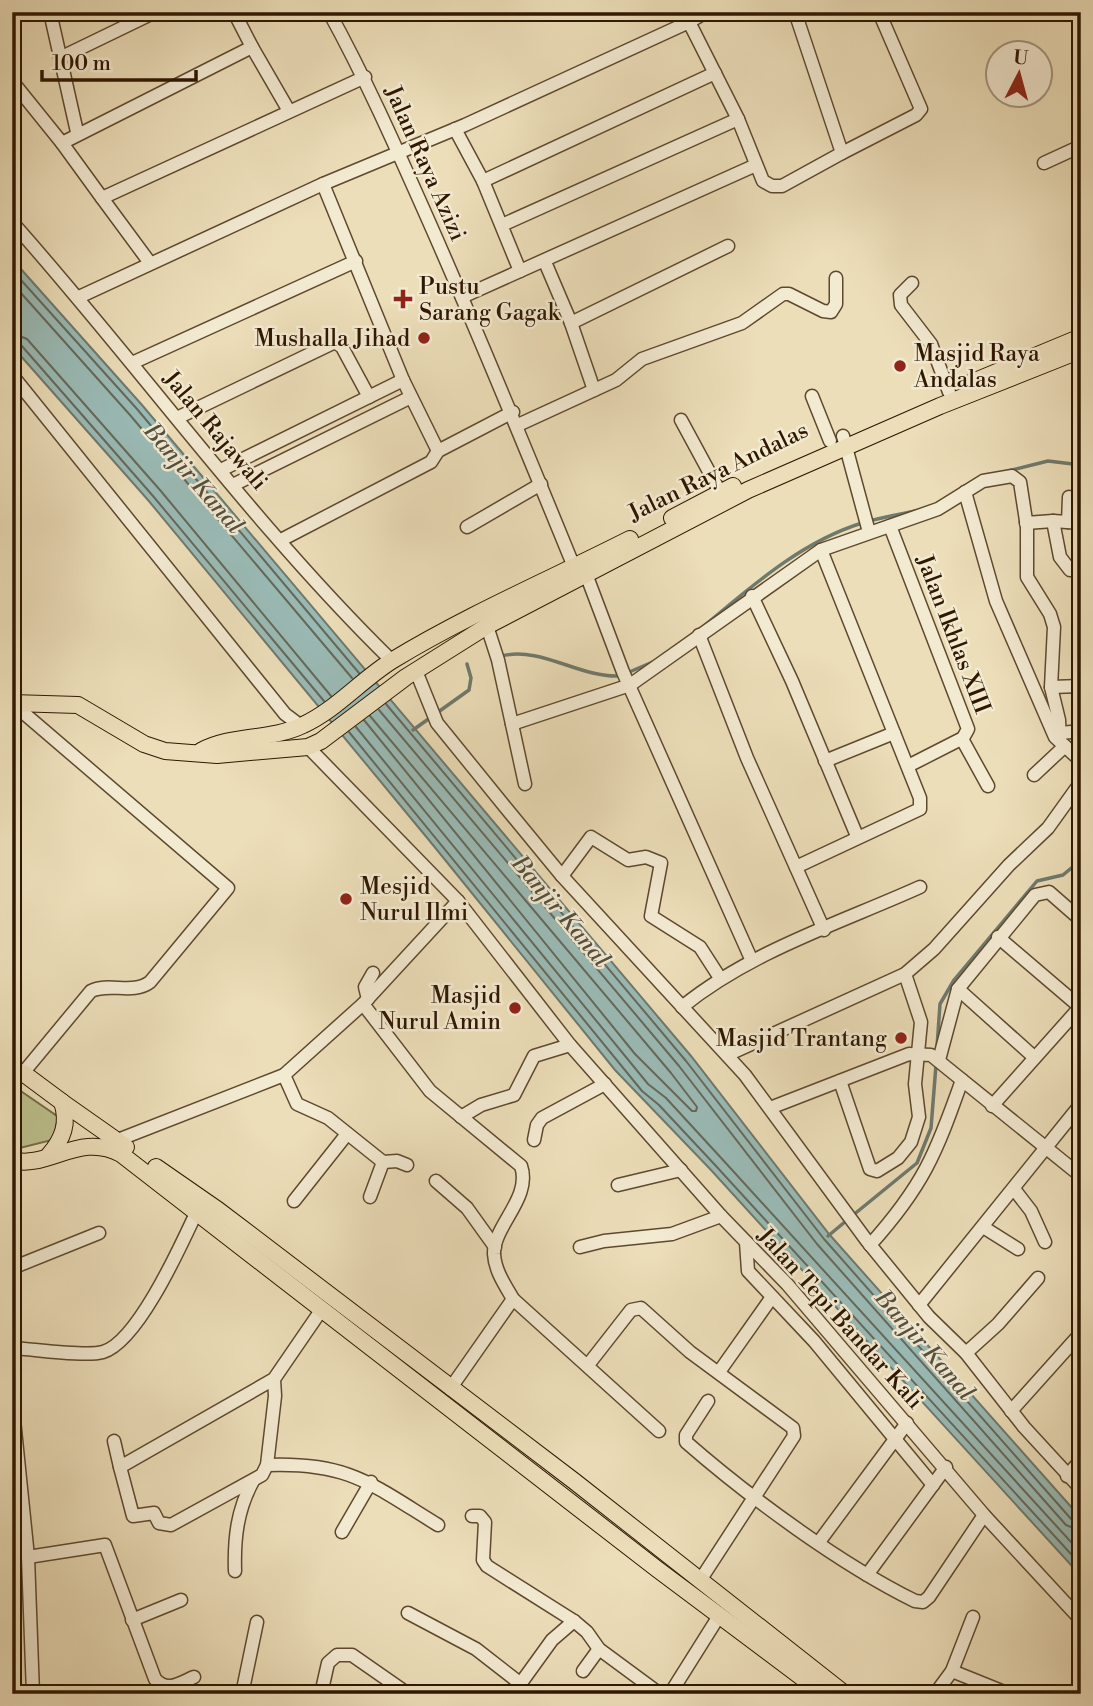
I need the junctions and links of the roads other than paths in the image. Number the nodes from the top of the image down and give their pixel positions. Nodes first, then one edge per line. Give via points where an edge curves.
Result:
1 (50, 12) edge
2 (155, 12) edge
3 (234, 12) edge
4 (329, 12) edge
5 (706, 12) edge
6 (794, 12) edge
7 (880, 12) edge
8 (688, 22) junction
9 (253, 47) junction
10 (62, 57) junction
11 (715, 73) junction
12 (365, 77) junction
13 (12, 81) edge
14 (289, 111) junction
15 (738, 119) junction
16 (455, 129) junction
17 (78, 132) junction
18 (62, 143) junction
19 (1081, 146) edge
20 (398, 153) junction
21 (842, 153) junction
22 (1045, 163) dead end
23 (756, 165) junction
24 (483, 181) junction
25 (323, 184) junction
26 (102, 198) junction
27 (12, 222) edge
28 (502, 225) junction
29 (728, 246) dead end
30 (356, 261) junction
31 (545, 262) junction
32 (150, 263) junction
33 (520, 271) junction
34 (836, 278) dead end
35 (912, 283) dead end
36 (79, 297) junction
37 (462, 297) junction
38 (571, 323) junction
39 (1081, 338) edge
40 (1081, 350) edge
41 (1052, 355) junction
42 (132, 363) junction
43 (12, 374) edge
44 (403, 380) junction
45 (594, 390) junction
46 (948, 392) junction
47 (812, 396) dead end
48 (369, 397) junction
49 (411, 397) junction
50 (177, 418) junction
51 (515, 418) junction
52 (681, 420) dead end
53 (318, 422) junction
54 (327, 438) junction
55 (840, 441) junction
56 (438, 451) junction
57 (221, 470) junction
58 (541, 484) junction
59 (233, 485) junction
60 (720, 492) junction
61 (965, 492) junction
62 (1069, 497) dead end
63 (1053, 521) junction
64 (1026, 523) junction
65 (1074, 523) edge
66 (868, 526) junction
67 (890, 526) junction
68 (467, 527) dead end
69 (663, 528) junction
70 (281, 540) junction
71 (821, 550) junction
72 (1081, 569) edge
73 (580, 571) junction
74 (752, 596) junction
75 (484, 620) junction
76 (699, 635) junction
77 (389, 663) junction
78 (411, 674) junction
79 (627, 680) junction
80 (1081, 686) edge
81 (1051, 687) junction
82 (12, 703) edge
83 (285, 714) junction
84 (512, 724) junction
85 (303, 725) junction
86 (1081, 731) edge
87 (894, 733) junction
88 (262, 738) junction
89 (962, 739) junction
90 (1062, 740) junction
91 (314, 744) junction
92 (201, 751) junction
93 (825, 761) junction
94 (1081, 761) edge
95 (908, 766) junction
96 (1034, 775) dead end
97 (1081, 782) edge
98 (525, 784) dead end
99 (988, 786) dead end
100 (857, 836) junction
101 (796, 867) junction
102 (562, 876) junction
103 (920, 887) dead end
104 (458, 901) junction
105 (1081, 920) edge
106 (824, 930) junction
107 (998, 937) junction
108 (751, 961) junction
109 (373, 973) dead end
110 (905, 974) junction
111 (720, 978) junction
112 (958, 989) junction
113 (365, 1002) junction
114 (1080, 1006) edge
115 (682, 1007) junction
116 (570, 1045) junction
117 (916, 1053) junction
118 (727, 1055) junction
119 (1034, 1057) junction
120 (936, 1058) junction
121 (16, 1069) edge
122 (284, 1076) junction
123 (961, 1080) junction
124 (840, 1081) junction
125 (606, 1084) junction
126 (62, 1102) junction
127 (1081, 1104) edge
128 (992, 1106) junction
129 (770, 1108) junction
130 (461, 1117) junction
131 (347, 1134) junction
132 (534, 1140) dead end
133 (111, 1142) junction
134 (1045, 1148) junction
135 (49, 1155) junction
136 (383, 1162) junction
137 (16, 1164) edge
138 (407, 1165) dead end
139 (681, 1170) junction
140 (1081, 1176) edge
141 (436, 1181) dead end
142 (618, 1185) dead end
143 (1014, 1189) junction
144 (370, 1197) dead end
145 (294, 1201) dead end
146 (197, 1211) junction
147 (722, 1216) junction
148 (983, 1227) junction
149 (99, 1233) dead end
150 (1045, 1241) dead end
151 (746, 1242) junction
152 (869, 1243) junction
153 (495, 1247) junction
154 (580, 1247) dead end
155 (1018, 1249) dead end
156 (12, 1268) edge
157 (1038, 1278) dead end
158 (772, 1297) junction
159 (513, 1299) junction
160 (919, 1305) junction
161 (322, 1309) junction
162 (1081, 1334) edge
163 (12, 1348) edge
164 (966, 1353) junction
165 (588, 1364) junction
166 (413, 1368) junction
167 (719, 1372) junction
168 (274, 1379) junction
169 (450, 1389) junction
170 (12, 1399) edge
171 (708, 1401) dead end
172 (1011, 1411) junction
173 (907, 1423) junction
174 (659, 1430) dead end
175 (895, 1440) junction
176 (114, 1441) dead end
177 (1081, 1460) edge
178 (267, 1465) junction
179 (120, 1467) junction
180 (946, 1467) junction
181 (1067, 1476) junction
182 (254, 1481) junction
183 (371, 1482) junction
184 (933, 1485) junction
185 (1081, 1489) edge
186 (593, 1495) junction
187 (757, 1498) junction
188 (582, 1510) junction
189 (984, 1515) junction
190 (472, 1516) dead end
191 (438, 1525) dead end
192 (342, 1532) dead end
193 (819, 1542) junction
194 (28, 1557) junction
195 (235, 1571) dead end
196 (867, 1575) junction
197 (701, 1579) junction
198 (181, 1600) dead end
199 (408, 1613) dead end
200 (719, 1616) junction
201 (973, 1617) dead end
202 (132, 1620) junction
203 (1081, 1620) edge
204 (574, 1621) junction
205 (257, 1622) dead end
206 (598, 1649) junction
207 (583, 1671) dead end
208 (952, 1671) junction
209 (194, 1677) dead end
210 (394, 1689) edge
211 (825, 1689) edge
212 (518, 1691) edge
213 (33, 1694) edge
214 (242, 1694) edge
215 (321, 1694) edge
216 (408, 1694) edge
217 (660, 1694) edge
218 (670, 1694) edge
219 (845, 1694) edge
220 (935, 1694) edge
221 (1009, 1694) edge

1 - 10 street
2 - 10 street
3 - 9 street
4 - 12 street, Jalan Raya Azizi
5 - 8 street
6 - 21 street
7 - 21 street via 921,112
8 - 11 street
8 - 16 street
9 - 14 street
9 - 17 street
10 - 17 street
11 - 15 street
11 - 24 street
12 - 14 street
12 - 20 street, Jalan Raya Azizi
13 - 18 street
14 - 26 street
15 - 23 street
15 - 28 street
16 - 20 street
16 - 24 street
17 - 18 street
18 - 26 street
19 - 22 street
20 - 25 street
20 - 37 street, Jalan Raya Azizi
21 - 23 street via 777,187 763,181
23 - 31 street
24 - 28 street
25 - 30 street
25 - 32 street
26 - 32 street
27 - 36 street, Jalan Rajawali
28 - 33 street
29 - 38 street
30 - 42 street
30 - 44 street
31 - 33 street
31 - 38 street
32 - 36 street
33 - 37 street
34 - 45 street via 836,304 831,312 783,294 741,323 642,359
35 - 46 street via 900,295 901,305 928,339
36 - 42 street, Jalan Rajawali
37 - 51 street, Jalan Raya Azizi
38 - 45 street
39 - 41 main road, Jalan Raya Andalas
40 - 41 main road, Jalan Raya Andalas
41 - 46 main road, Jalan Raya Andalas
41 - 55 main road, Jalan Raya Andalas
42 - 50 street, Jalan Rajawali
43 - 83 street
44 - 48 street
44 - 49 street
45 - 51 street
46 - 55 main road, Jalan Raya Andalas
47 - 55 street
48 - 50 street via 335,342
48 - 53 street
49 - 54 street
49 - 56 street
50 - 57 street, Jalan Rajawali
51 - 56 street
51 - 58 street, Jalan Raya Azizi
52 - 60 street
53 - 54 street
53 - 57 street
54 - 59 street
55 - 60 main road, Jalan Raya Andalas
55 - 66 street
55 - 69 main road, Jalan Raya Andalas via 786,472
56 - 70 street via 432,462
57 - 59 street, Jalan Rajawali
58 - 68 street
58 - 73 street, Jalan Raya Azizi
59 - 70 street, Jalan Rajawali
60 - 69 main road, Jalan Raya Andalas
61 - 64 street via 983,481 1015,476 1020,482
61 - 67 street via 942,508
61 - 90 street via 993,594 1055,737
62 - 65 street
63 - 64 street
63 - 65 street
63 - 72 street via 1063,564
64 - 81 street via 1027,577 1054,627
66 - 67 street
66 - 71 street
67 - 89 street, Jalan Ikhlas XIII via 967,723
69 - 73 main road, Jalan Raya Andalas
70 - 77 street, Jalan Rajawali
71 - 74 street
71 - 87 street
73 - 75 main road, Jalan Raya Andalas
73 - 79 street, Jalan Raya Azizi
74 - 76 street
74 - 93 street
75 - 77 main road, Jalan Raya Andalas
75 - 78 main road, Jalan Raya Andalas
75 - 84 street
76 - 79 street
76 - 101 street
77 - 85 main road, Jalan Raya Andalas
78 - 91 main road, Jalan Raya Andalas
78 - 102 street via 437,723
79 - 84 street
79 - 108 street, Jalan Raya Azizi
80 - 81 street
81 - 90 street
82 - 92 main road via 78,705 155,748
82 - 121 street via 228,886 150,982 137,988 94,989
83 - 85 street
83 - 88 street
84 - 98 street
85 - 88 main road, Jalan Raya Andalas
86 - 90 street
87 - 93 street
87 - 95 street
88 - 92 main road, Jalan Raya Andalas via 216,743
89 - 95 street, Jalan Ikhlas XIII
89 - 99 street
90 - 94 street
90 - 96 street
91 - 92 main road via 217,755
91 - 104 street, Jalan Tepi Bandar Kali
93 - 100 street
95 - 100 street via 922,802 920,809
97 - 110 street via 1048,828
100 - 101 street
101 - 106 street
102 - 111 street via 591,836 628,860 646,857 661,863 651,916 700,947
102 - 115 street
103 - 106 street
104 - 113 street
104 - 116 street, Jalan Tepi Bandar Kali
105 - 107 street via 1053,895 1039,892
106 - 108 street
107 - 112 street
107 - 114 street
108 - 111 street
109 - 113 street via 365,987
110 - 117 street via 922,1021
110 - 118 street
111 - 115 street
112 - 119 street
112 - 120 street
113 - 122 street
113 - 130 street via 417,1076
114 - 119 street
115 - 118 street
116 - 125 street, Jalan Tepi Bandar Kali
116 - 130 street via 534,1056 514,1095
117 - 120 street
117 - 124 street
117 - 124 street via 919,1117 911,1142 898,1158 877,1171 870,1169 863,1153
118 - 129 street
119 - 128 street
120 - 123 street
121 - 126 main road
122 - 131 street via 293,1101 328,1118
122 - 133 street
123 - 128 street
123 - 152 street via 926,1173 903,1209
124 - 129 street
125 - 132 street via 542,1118
125 - 139 street, Jalan Tepi Bandar Kali
126 - 133 main road
126 - 135 main road via 65,1127
127 - 134 street
128 - 134 street
129 - 152 street
130 - 153 street via 523,1172 519,1195
131 - 136 street
131 - 145 street
133 - 135 main road
133 - 146 main road
133 - 166 main road via 218,1210
134 - 140 street
134 - 143 street
135 - 137 main road
136 - 138 street
136 - 144 street
139 - 142 street
139 - 147 street, Jalan Tepi Bandar Kali
141 - 153 street via 467,1208
143 - 148 street
143 - 150 street via 1037,1220
146 - 161 main road
146 - 163 street via 156,1298 114,1345 97,1353
147 - 151 street, Jalan Tepi Bandar Kali
147 - 154 street via 672,1234
148 - 155 street
148 - 160 street
149 - 156 street
151 - 158 street via 748,1271
151 - 173 street, Jalan Tepi Bandar Kali
152 - 160 street
153 - 159 street via 499,1275
157 - 164 street
158 - 167 street
158 - 175 street
159 - 165 street
159 - 169 street
160 - 164 street
161 - 166 main road
161 - 168 street
162 - 172 street
164 - 172 street
165 - 167 street via 631,1310 638,1308
165 - 174 street
166 - 169 main road
166 - 188 main road
167 - 187 street via 795,1431
168 - 178 street
168 - 179 street
169 - 186 main road
170 - 194 street
171 - 187 street via 686,1442
172 - 181 street
173 - 175 street
173 - 180 street, Jalan Tepi Bandar Kali
175 - 184 street
175 - 193 street
176 - 179 street
177 - 181 street
178 - 182 street
178 - 183 street via 312,1466
179 - 182 street via 133,1516 154,1513 159,1523 167,1525
180 - 184 street
180 - 189 street, Jalan Tepi Bandar Kali
181 - 185 street
182 - 195 street via 236,1526
183 - 191 street
183 - 192 street
184 - 196 street
186 - 188 main road
186 - 197 main road
187 - 193 street
187 - 197 street
188 - 200 main road
189 - 196 street via 923,1602
189 - 203 street, Jalan Tepi Bandar Kali
190 - 204 street via 485,1522 486,1566
193 - 196 street
194 - 202 street via 106,1545
194 - 213 street
197 - 211 main road
198 - 202 street
199 - 212 street via 476,1649
200 - 211 main road
200 - 218 street
201 - 208 street
202 - 209 street via 158,1682 171,1687
204 - 206 street
204 - 212 street via 552,1640
205 - 214 street
206 - 207 street
206 - 217 street
208 - 220 street
208 - 221 street
210 - 215 street via 352,1655 344,1654 328,1662
210 - 216 street
211 - 219 main road

